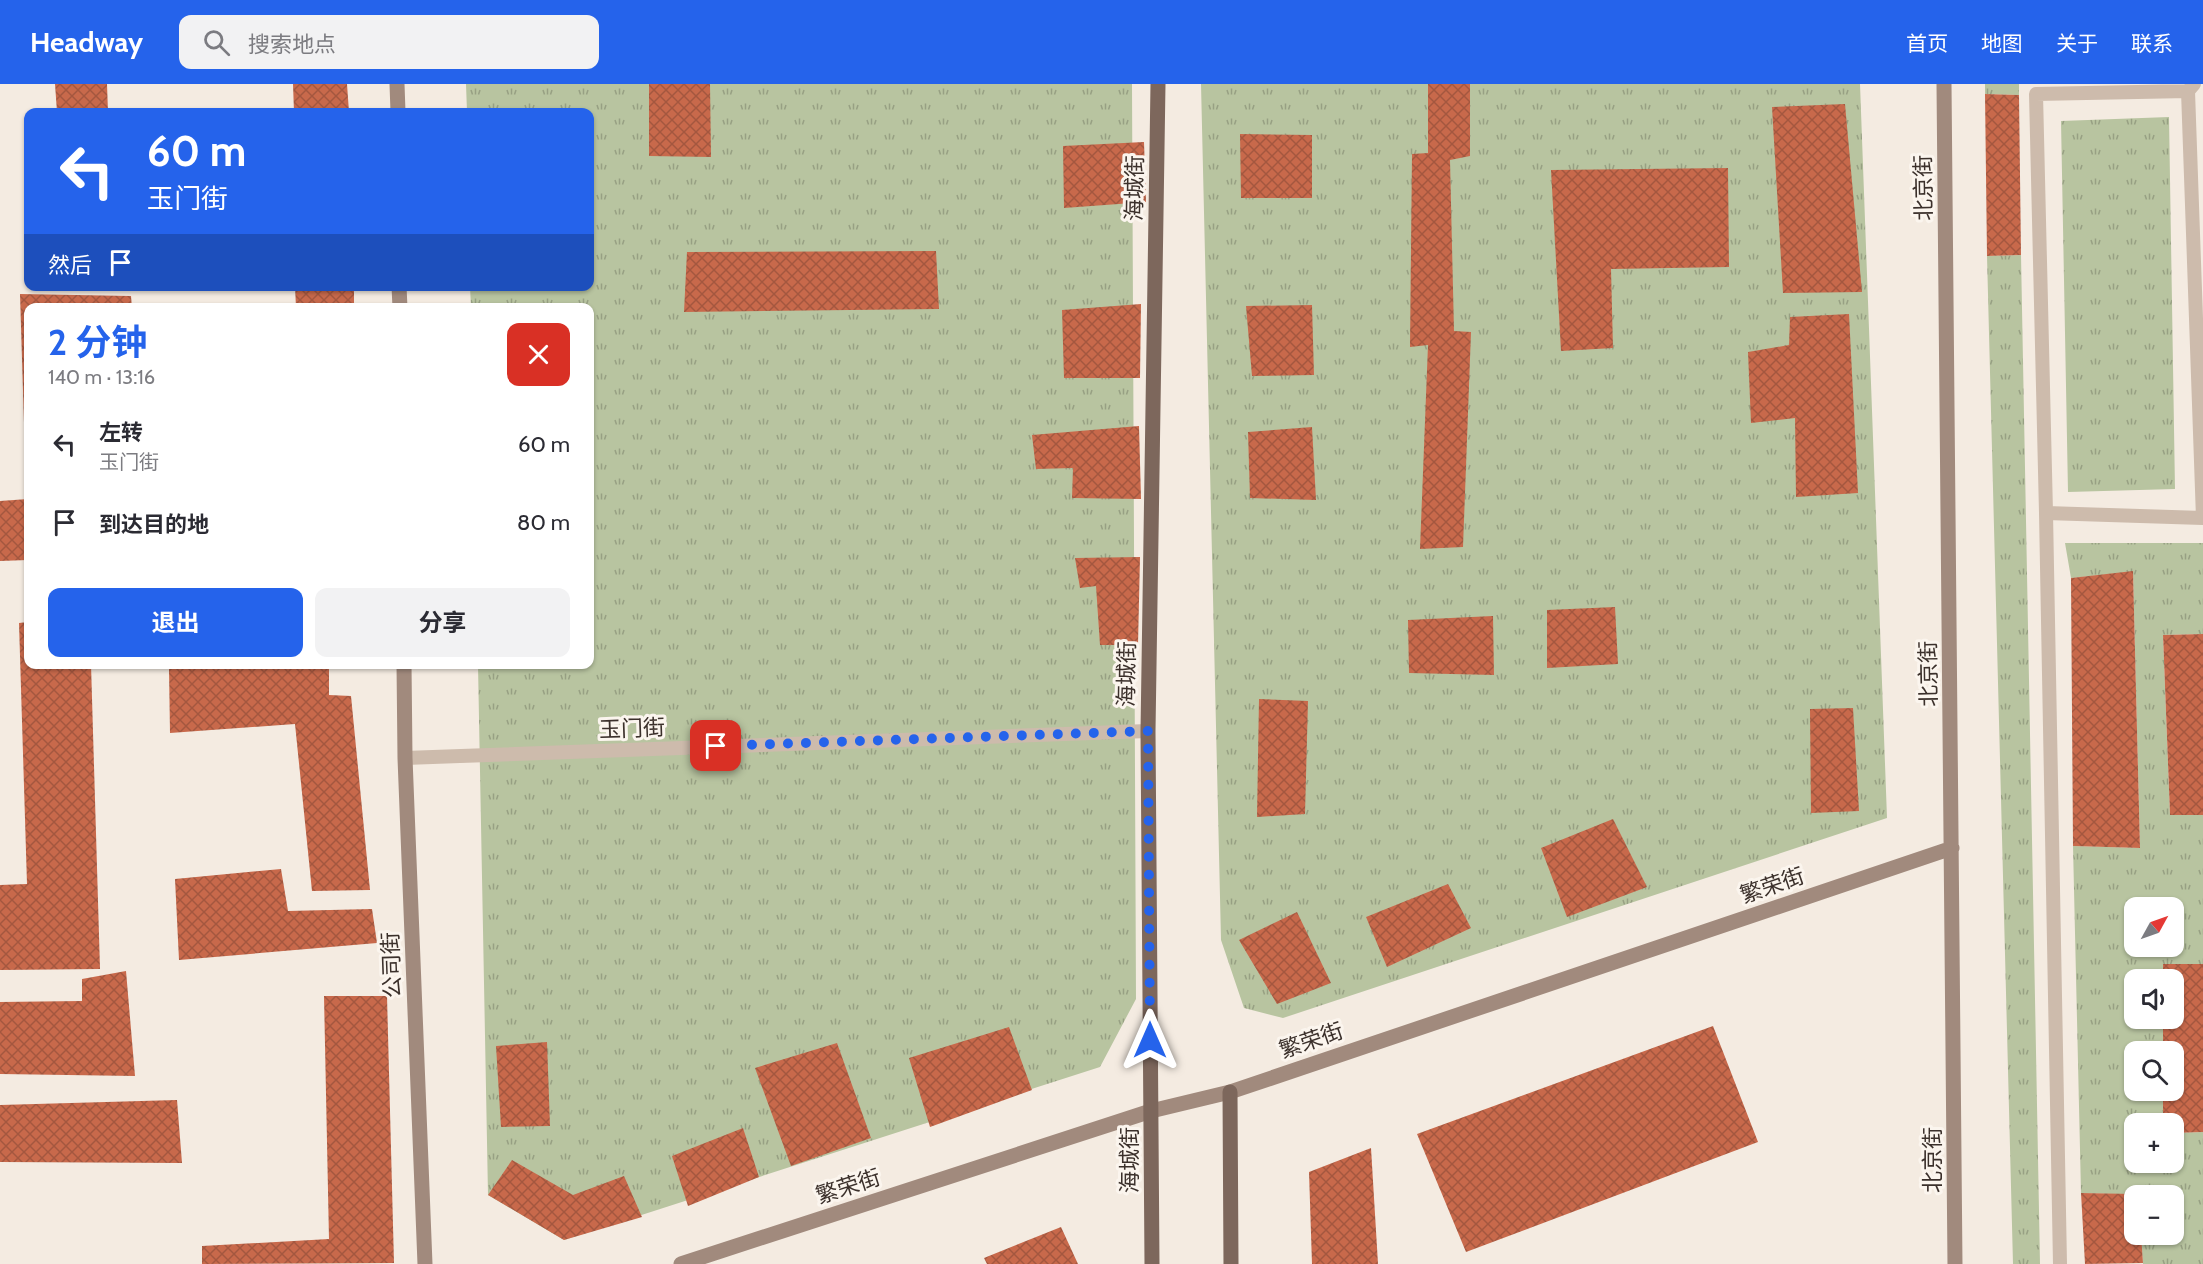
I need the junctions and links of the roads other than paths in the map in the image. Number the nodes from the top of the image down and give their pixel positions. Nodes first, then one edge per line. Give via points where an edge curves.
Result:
1 (397, 84) edge
2 (1158, 84) edge
3 (1944, 84) edge
4 (2191, 88) edge
5 (398, 108) edge
6 (2046, 513) junction
7 (404, 669) edge
8 (1148, 731) junction
9 (405, 758) junction
10 (1952, 849) junction
11 (1230, 1092) junction
12 (1151, 1111) junction
13 (425, 1264) edge
14 (681, 1264) edge
15 (1152, 1264) edge
16 (1231, 1264) edge
17 (1955, 1264) edge
18 (2060, 1264) edge

1 - 5 street
2 - 8 main road, 海城街
3 - 10 street, 北京街
4 - 6 lane via 2036,94
4 - 6 lane via 2203,518
6 - 18 lane
7 - 9 street, 公司街
8 - 9 lane, 玉门街
8 - 12 main road, 海城街
9 - 13 street, 公司街
10 - 11 street, 繁荣街
10 - 17 street, 北京街
11 - 12 street, 繁荣街
11 - 16 main road
12 - 14 street, 繁荣街
12 - 15 main road, 海城街

